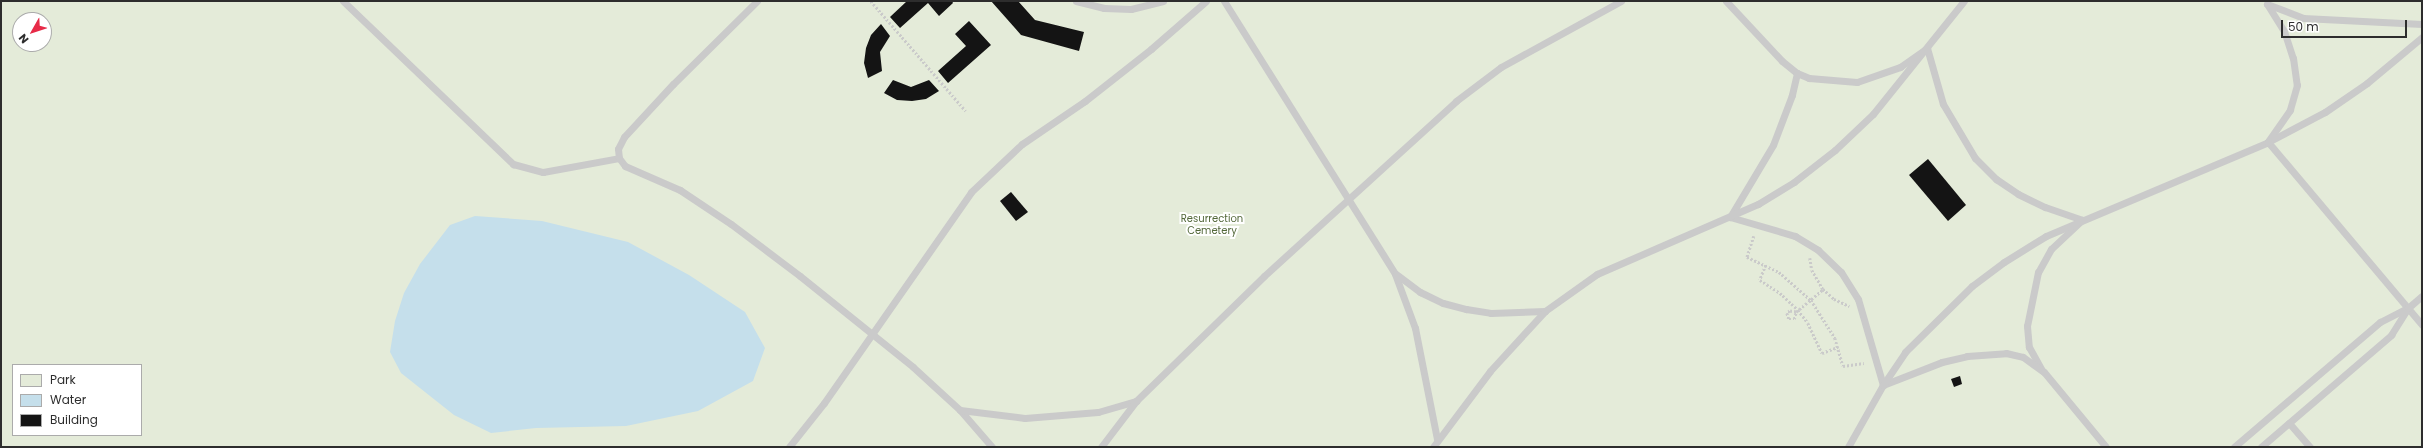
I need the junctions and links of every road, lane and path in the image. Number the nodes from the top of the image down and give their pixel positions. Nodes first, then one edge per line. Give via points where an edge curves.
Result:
1 (343, 1) edge
2 (757, 1) edge
3 (871, 1) edge
4 (1076, 1) edge
5 (1163, 1) edge
6 (1206, 1) edge
7 (1224, 1) edge
8 (1621, 1) edge
9 (1726, 1) edge
10 (1964, 1) edge
11 (1095, 3) edge
12 (2265, 3) edge
13 (2422, 24) edge
14 (2422, 37) edge
15 (1927, 48) junction
16 (1796, 73) junction
17 (966, 111) dead end
18 (2268, 142) junction
19 (619, 158) junction
20 (1348, 200) junction
21 (1730, 217) junction
22 (2082, 220) junction
23 (1758, 223) junction
24 (1810, 245) junction
25 (1766, 265) junction
26 (1396, 274) junction
27 (1823, 289) junction
28 (2422, 296) edge
29 (1812, 300) junction
30 (1861, 308) junction
31 (2408, 308) junction
32 (1545, 311) junction
33 (1797, 311) junction
34 (2422, 325) edge
35 (872, 334) junction
36 (1838, 348) junction
37 (1877, 360) junction
38 (2044, 372) junction
39 (1883, 385) junction
40 (1136, 401) junction
41 (960, 410) junction
42 (2289, 423) junction
43 (1437, 439) junction
44 (789, 447) edge
45 (992, 447) edge
46 (1102, 447) edge
47 (1433, 447) edge
48 (1848, 447) edge
49 (2106, 447) edge
50 (2234, 447) edge
51 (2262, 447) edge
52 (2310, 447) edge

1 - 19 lane via 513,164 542,172
2 - 19 lane via 624,137 618,149
3 - 17 path
4 - 11 lane
5 - 11 lane via 1131,8
6 - 35 lane via 1151,49 999,164 971,192
7 - 20 lane
8 - 20 lane via 1501,67 1456,101
9 - 16 lane
10 - 15 lane
12 - 13 lane via 2303,18
12 - 18 lane via 2284,31 2293,58 2297,86 2290,110
14 - 18 lane via 2367,83 2325,112
15 - 16 lane via 1900,67 1857,82 1809,78
15 - 21 lane via 1873,114 1835,150 1794,182 1758,204
15 - 22 lane via 1943,104 1975,158 1996,179 2018,194 2045,208
16 - 21 lane via 1792,95 1773,145
18 - 22 lane
18 - 31 lane
19 - 35 lane via 625,166 680,190 731,224
20 - 26 lane
20 - 40 lane via 1264,276
21 - 23 lane
21 - 32 lane via 1597,274
22 - 38 lane via 2051,249 2038,272 2027,326 2029,347
22 - 39 lane via 2046,236 1972,286 1905,352
23 - 24 lane via 1795,236
23 - 25 path via 1747,257
24 - 27 path via 1812,270
24 - 30 lane via 1841,272
25 - 29 path via 1791,280
25 - 33 path via 1760,280 1780,293
26 - 32 lane via 1420,292 1443,303 1466,309 1491,313
26 - 43 lane via 1415,328
27 - 29 path
27 - 30 path via 1840,302
28 - 31 lane
29 - 33 path
29 - 36 path via 1828,324
30 - 37 lane
31 - 34 lane
31 - 42 lane via 2391,335
31 - 50 lane via 2380,322
32 - 43 lane via 1490,371
33 - 36 path via 1808,323 1822,353
35 - 41 lane
35 - 44 lane via 824,403
36 - 37 path via 1843,366
37 - 39 lane
38 - 39 lane via 2023,357 2006,353 1987,353 1942,362
38 - 49 lane
39 - 48 lane
40 - 41 lane via 1098,412 1025,418
40 - 46 lane
41 - 45 lane
42 - 51 lane
42 - 52 lane
43 - 47 lane

